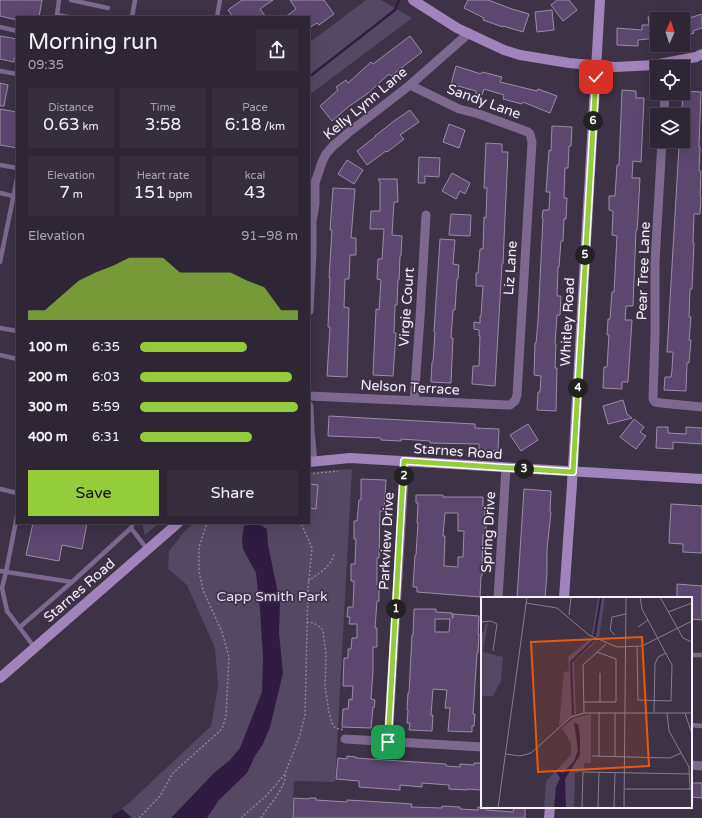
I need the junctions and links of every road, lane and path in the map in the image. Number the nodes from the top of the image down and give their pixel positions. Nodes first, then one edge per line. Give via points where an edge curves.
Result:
1 (60, 0) edge
2 (71, 0) edge
3 (135, 0) edge
4 (220, 0) edge
5 (412, 0) edge
6 (600, 0) edge
7 (108, 8) dead end
8 (62, 16) edge
9 (132, 16) edge
10 (217, 16) edge
11 (0, 27) edge
12 (16, 31) edge
13 (469, 33) junction
14 (702, 54) edge
15 (685, 60) edge
16 (596, 65) junction
17 (650, 66) edge
18 (0, 71) edge
19 (16, 74) edge
20 (410, 84) junction
21 (528, 132) joint
22 (662, 148) edge
23 (0, 165) edge
24 (16, 168) edge
25 (0, 194) edge
26 (15, 196) edge
27 (426, 215) dead end
28 (0, 262) edge
29 (310, 292) edge
30 (0, 328) edge
31 (16, 331) edge
32 (0, 355) edge
33 (16, 359) edge
34 (310, 396) edge
35 (414, 401) junction
36 (510, 405) joint
37 (702, 406) edge
38 (310, 431) edge
39 (404, 461) junction
40 (311, 462) edge
41 (506, 468) junction
42 (338, 471) dead end
43 (573, 472) junction
44 (310, 474) edge
45 (702, 479) edge
46 (0, 489) edge
47 (16, 493) edge
48 (16, 521) edge
49 (175, 524) edge
50 (209, 524) edge
51 (301, 524) edge
52 (132, 525) edge
53 (147, 549) junction
54 (334, 554) dead end
55 (0, 571) edge
56 (6, 572) junction
57 (308, 581) junction
58 (72, 582) junction
59 (498, 597) edge
60 (564, 597) edge
61 (307, 622) junction
62 (20, 627) junction
63 (35, 648) junction
64 (0, 678) edge
65 (692, 725) edge
66 (702, 726) edge
67 (344, 734) joint
68 (388, 742) junction
69 (481, 747) edge
70 (692, 765) edge
71 (702, 766) edge
72 (285, 774) junction
73 (550, 808) edge
74 (139, 818) edge
75 (241, 818) edge
76 (261, 818) edge
77 (549, 818) edge

1 - 8 lane via 57,15
2 - 7 lane
3 - 9 lane
4 - 10 lane
5 - 13 street
6 - 16 street, Whitley Road
11 - 12 lane
13 - 16 street via 520,55
13 - 20 street, Kelly Lynn Lane
14 - 15 street
16 - 17 street
16 - 43 street, Whitley Road
18 - 19 lane
20 - 21 street, Sandy Lane via 459,109
20 - 29 street, Kelly Lynn Lane via 333,146 322,162 315,183
21 - 36 street, Liz Lane via 532,142 517,395
22 - 37 street, Pear Tree Lane via 655,262 653,399 661,403
23 - 24 lane
25 - 26 lane
26 - 28 lane
27 - 35 street, Virgie Court
30 - 31 lane
32 - 33 lane
34 - 35 street, Nelson Terrace
35 - 36 street, Nelson Terrace
38 - 40 street
39 - 40 street, Starnes Road via 350,458
39 - 41 street, Starnes Road
39 - 68 street, Parkview Drive
41 - 43 street, Starnes Road
41 - 59 street, Spring Drive
42 - 44 path
43 - 45 street, Starnes Road
43 - 60 street, Whitley Road
46 - 47 lane
48 - 56 lane
49 - 53 street, Starnes Road
50 - 74 path via 199,547 199,571 203,590 222,632 229,657 226,716 222,729 174,773 160,796
51 - 57 path via 312,548
52 - 53 lane
52 - 58 lane
53 - 63 street, Starnes Road
54 - 57 path via 329,564
55 - 56 lane
56 - 58 lane
56 - 62 lane via 2,588 7,611
57 - 61 path
58 - 62 lane
61 - 67 path via 314,623 323,632 326,656 325,687 329,712 335,728
61 - 72 path via 305,715
62 - 63 lane
63 - 64 street, Starnes Road
65 - 66 lane
67 - 68 street
68 - 69 street
70 - 71 street
72 - 75 path via 267,795
72 - 76 path via 286,779
73 - 77 street

